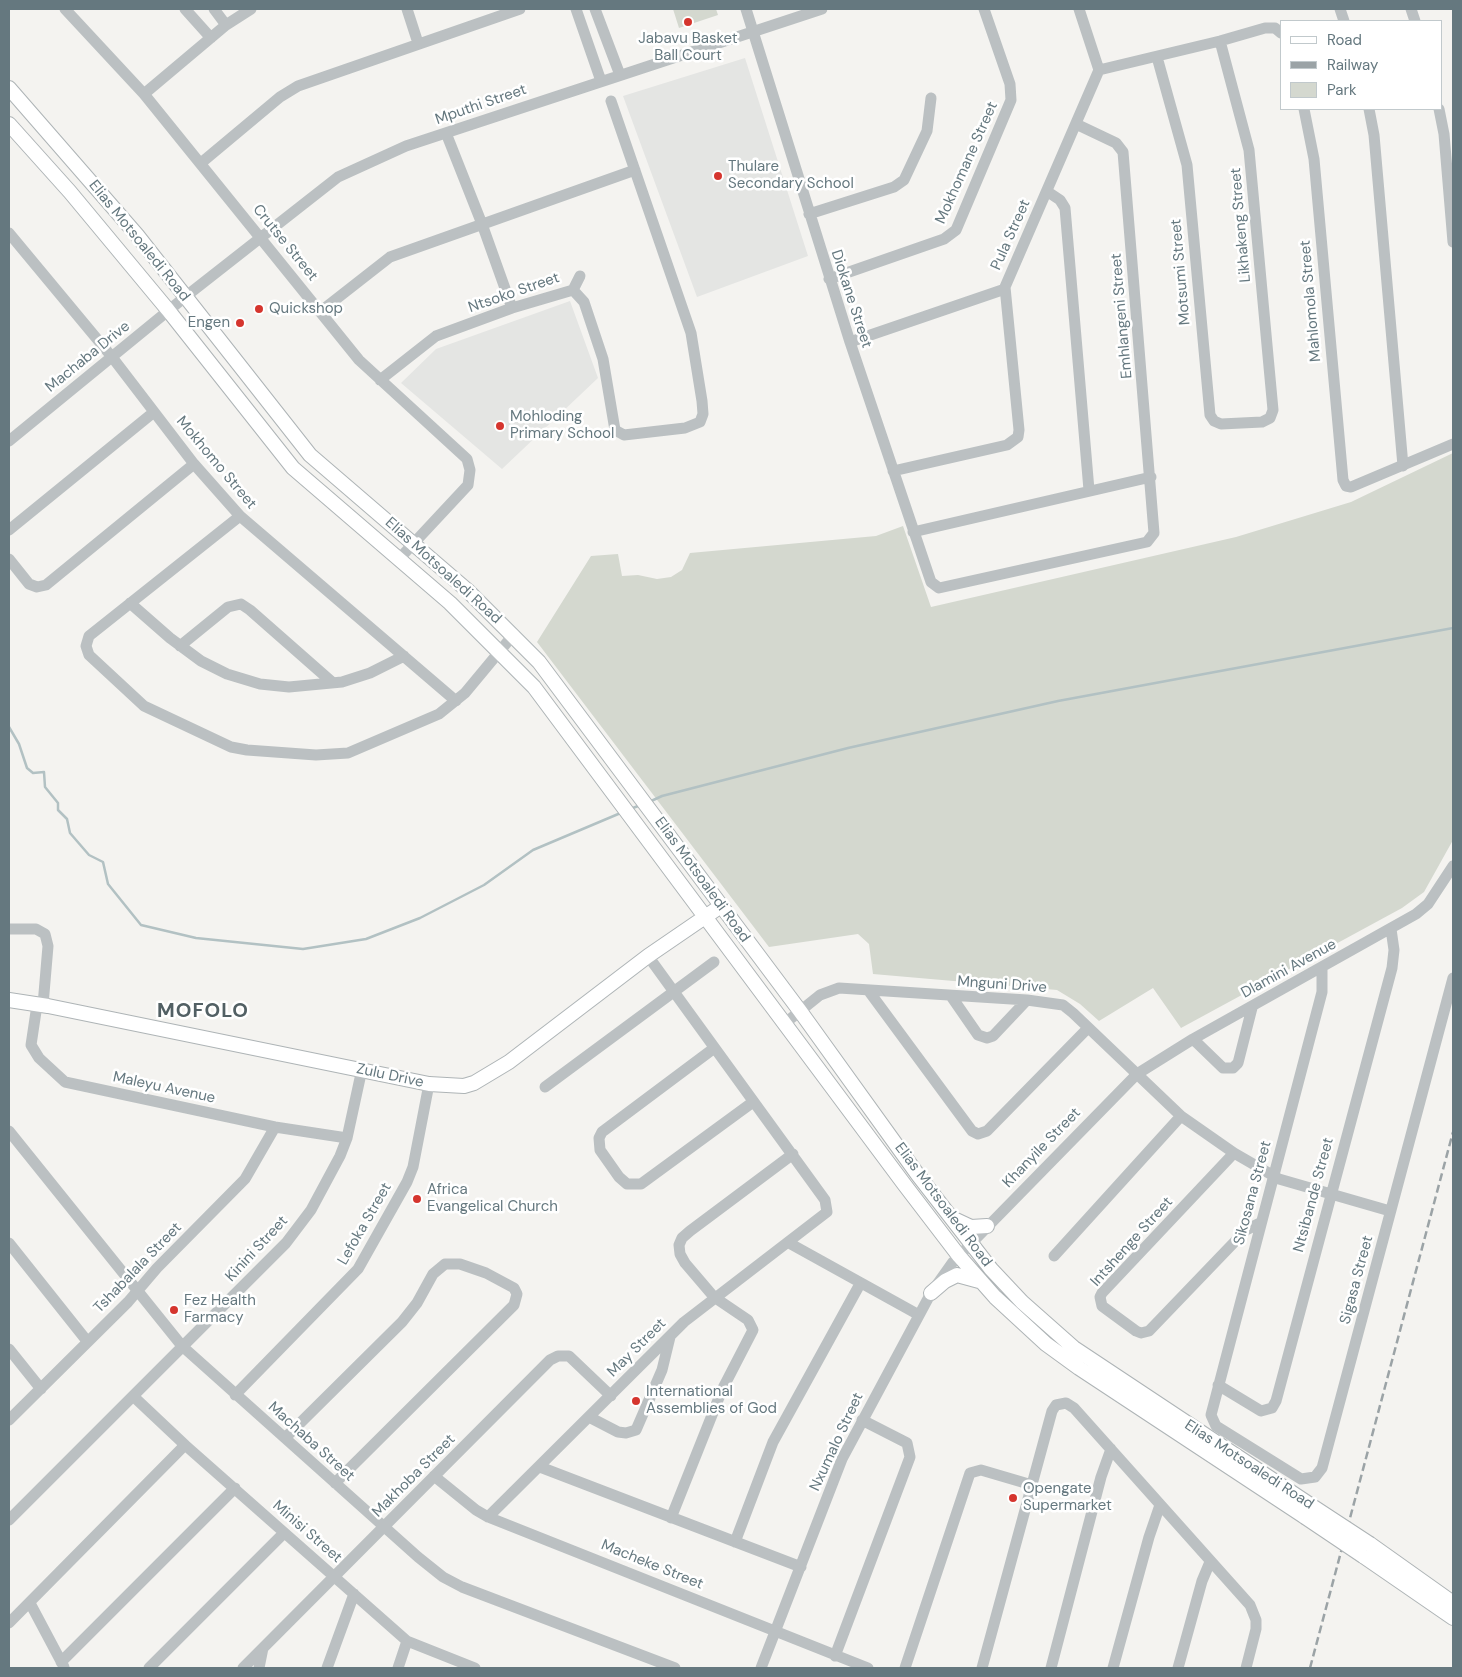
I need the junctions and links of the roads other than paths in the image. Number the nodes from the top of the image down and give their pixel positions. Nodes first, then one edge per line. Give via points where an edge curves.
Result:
1 (65, 9) edge
2 (185, 9) edge
3 (214, 9) edge
4 (251, 9) edge
5 (407, 9) edge
6 (520, 9) edge
7 (576, 9) edge
8 (595, 9) edge
9 (746, 9) edge
10 (822, 9) edge
11 (984, 9) edge
12 (1079, 9) edge
13 (226, 25) junction
14 (754, 32) junction
15 (1280, 32) edge
16 (211, 38) junction
17 (1220, 41) junction
18 (418, 43) junction
19 (1157, 57) junction
20 (1099, 70) junction
21 (620, 74) junction
22 (601, 81) junction
23 (9, 88) edge
24 (144, 94) junction
25 (931, 98) dead end
26 (611, 101) dead end
27 (1304, 110) edge
28 (1370, 110) edge
29 (1439, 110) edge
30 (9, 124) edge
31 (1076, 124) junction
32 (446, 133) junction
33 (1448, 134) edge
34 (201, 163) junction
35 (635, 170) junction
36 (1048, 192) junction
37 (809, 214) junction
38 (482, 224) junction
39 (9, 233) edge
40 (261, 237) junction
41 (1453, 242) edge
42 (580, 276) dead end
43 (829, 279) junction
44 (1005, 289) junction
45 (573, 290) junction
46 (185, 297) junction
47 (512, 308) junction
48 (168, 310) junction
49 (321, 311) junction
50 (850, 342) junction
51 (112, 357) junction
52 (380, 380) junction
53 (1273, 410) joint
54 (154, 412) junction
55 (9, 441) edge
56 (1453, 444) edge
57 (194, 464) junction
58 (1403, 466) junction
59 (893, 471) junction
60 (1151, 477) junction
61 (1089, 490) junction
62 (240, 516) junction
63 (9, 530) edge
64 (914, 532) junction
65 (413, 543) junction
66 (9, 559) edge
67 (399, 559) junction
68 (943, 588) joint
69 (130, 603) junction
70 (514, 634) junction
71 (180, 646) junction
72 (500, 652) junction
73 (404, 656) junction
74 (333, 683) junction
75 (456, 701) junction
76 (1453, 866) edge
77 (1450, 882) edge
78 (721, 906) junction
79 (704, 918) junction
80 (9, 929) edge
81 (1391, 929) junction
82 (648, 956) junction
83 (714, 962) dead end
84 (1322, 968) junction
85 (1453, 978) edge
86 (868, 990) junction
87 (674, 994) junction
88 (951, 996) junction
89 (9, 1000) edge
90 (1027, 1000) junction
91 (40, 1005) junction
92 (1252, 1008) junction
93 (800, 1011) junction
94 (784, 1024) junction
95 (1088, 1028) junction
96 (1193, 1039) junction
97 (713, 1049) junction
98 (362, 1069) junction
99 (1136, 1074) junction
100 (429, 1084) junction
101 (546, 1088) dead end
102 (753, 1102) junction
103 (1181, 1116) junction
104 (275, 1127) junction
105 (9, 1131) edge
106 (347, 1138) junction
107 (1234, 1153) junction
108 (793, 1154) junction
109 (1272, 1177) junction
110 (1330, 1194) junction
111 (1390, 1211) junction
112 (951, 1217) junction
113 (1260, 1223) junction
114 (987, 1226) junction
115 (9, 1243) edge
116 (789, 1243) junction
117 (971, 1245) junction
118 (959, 1256) junction
119 (1054, 1256) dead end
120 (982, 1282) junction
121 (860, 1284) junction
122 (137, 1290) junction
123 (931, 1293) junction
124 (714, 1297) junction
125 (919, 1315) junction
126 (670, 1337) junction
127 (88, 1341) junction
128 (182, 1346) junction
129 (9, 1349) edge
130 (1218, 1385) junction
131 (41, 1389) junction
132 (235, 1395) junction
133 (133, 1396) junction
134 (611, 1396) junction
135 (590, 1417) junction
136 (9, 1420) edge
137 (862, 1420) junction
138 (1216, 1426) joint
139 (285, 1438) junction
140 (185, 1445) junction
141 (1111, 1449) junction
142 (540, 1467) junction
143 (434, 1476) junction
144 (335, 1483) junction
145 (1032, 1485) junction
146 (234, 1488) junction
147 (1160, 1505) junction
148 (1309, 1511) junction
149 (488, 1517) junction
150 (671, 1518) junction
151 (9, 1520) edge
152 (384, 1528) junction
153 (284, 1533) junction
154 (735, 1542) junction
155 (1366, 1550) junction
156 (1210, 1562) junction
157 (801, 1567) junction
158 (335, 1577) junction
159 (354, 1594) junction
160 (1451, 1601) edge
161 (30, 1603) junction
162 (1453, 1618) edge
163 (9, 1623) edge
164 (776, 1632) junction
165 (407, 1641) junction
166 (264, 1648) junction
167 (835, 1656) junction
168 (63, 1665) edge
169 (470, 1667) edge
170 (149, 1668) edge
171 (244, 1668) edge
172 (259, 1668) edge
173 (327, 1668) edge
174 (398, 1668) edge
175 (674, 1668) edge
176 (761, 1668) edge
177 (868, 1668) edge
178 (905, 1668) edge
179 (982, 1668) edge
180 (1051, 1668) edge
181 (1113, 1668) edge
182 (1178, 1668) edge
183 (1246, 1668) edge

1 - 24 street, Crutse Street
2 - 16 street
3 - 13 street
4 - 13 street
5 - 18 street
6 - 18 street
7 - 22 street
8 - 21 street
9 - 14 street, Diokane Street
10 - 14 street, Mputhi Street
11 - 43 street, Mokhomane Street via 1010,84 1011,100 956,230 944,239
12 - 20 street
13 - 16 street
14 - 21 street, Mputhi Street
14 - 37 street, Diokane Street
15 - 17 street via 1270,27
16 - 24 street
17 - 19 street
17 - 53 street, Likhakeng Street via 1249,150
18 - 34 street via 289,90
19 - 20 street
19 - 53 street, Motsumi Street via 1187,165 1210,415 1221,424 1258,423 1267,420
20 - 31 street, Pula Street
21 - 22 street, Mputhi Street
22 - 32 street, Mputhi Street
23 - 46 main road, Elias Motsoaledi Road via 137,235
24 - 34 street, Crutse Street
25 - 37 street via 927,131 904,180 894,187
26 - 35 street
27 - 58 street, Mahlomola Street via 1314,160 1341,474 1346,486 1351,487
28 - 58 street
29 - 33 street
30 - 48 main road, Elias Motsoaledi Road
31 - 36 street, Pula Street
31 - 60 street, Emhlangeni Street via 1116,143 1123,152
32 - 38 street
32 - 40 street, Mputhi Street via 406,146 338,177
33 - 41 street
34 - 40 street, Crutse Street
35 - 38 street
35 - 45 street, Ntsoko Street via 694,346 703,414 697,425 624,435 615,430 602,359 584,302
36 - 44 street, Pula Street
36 - 61 street via 1066,208
37 - 43 street, Diokane Street
38 - 47 street
38 - 49 street via 380,263
39 - 51 street, Mokhomo Street
40 - 46 street, Mputhi Street
40 - 49 street, Crutse Street
42 - 45 street
43 - 50 street, Diokane Street
44 - 50 street, Pula Street
44 - 59 street via 1018,437 1007,445
45 - 47 street, Ntsoko Street
46 - 48 street, Machaba Drive
46 - 65 main road, Elias Motsoaledi Road via 310,455
47 - 52 street, Ntsoko Street via 431,339
48 - 51 street, Machaba Drive
48 - 67 main road, Elias Motsoaledi Road via 293,468
49 - 52 street, Crutse Street via 359,360
50 - 59 street, Diokane Street
51 - 54 street, Mokhomo Street
51 - 55 street, Machaba Drive
52 - 65 street, Crutse Street via 469,464 468,485
54 - 57 street, Mokhomo Street
54 - 63 street
56 - 58 street
57 - 62 street, Mokhomo Street
57 - 66 street via 46,585 37,587 29,584
59 - 64 street, Diokane Street
60 - 61 street
60 - 68 street, Emhlangeni Street via 1154,534 1147,542
61 - 64 street
62 - 69 street
62 - 73 street, Mokhomo Street
64 - 68 street, Diokane Street via 931,582
65 - 67 street, Crutse Street
65 - 70 main road, Elias Motsoaledi Road
67 - 72 main road, Elias Motsoaledi Road
69 - 71 street
69 - 75 street via 89,636 86,646 89,655 144,706 231,747 316,755 348,752 434,717
70 - 72 street
70 - 78 main road, Elias Motsoaledi Road via 549,674
71 - 74 street via 202,661 242,680 289,687
71 - 74 street via 228,607 240,604
72 - 75 street
72 - 79 main road, Elias Motsoaledi Road via 534,687
73 - 74 street via 370,673
73 - 75 street, Mokhomo Street
76 - 77 street, Dlamini Avenue
77 - 81 street, Dlamini Avenue via 1428,904
78 - 79 main road, Zulu Drive
78 - 93 main road, Elias Motsoaledi Road
79 - 82 main road, Zulu Drive
79 - 94 main road, Elias Motsoaledi Road
80 - 91 street via 36,929 45,934 48,946
81 - 84 street, Dlamini Avenue
81 - 110 street, Ntsibande Street via 1393,962
82 - 87 street
82 - 100 main road, Zulu Drive via 485,1078 464,1086
83 - 87 street
84 - 92 street, Dlamini Avenue
84 - 109 street, Sikosana Street via 1322,992
85 - 111 street, Sigasa Street
86 - 88 street, Mnguni Drive
86 - 93 street, Mnguni Drive via 829,990
86 - 95 street via 972,1131 978,1134 987,1130
87 - 97 street
87 - 101 street
88 - 90 street, Mnguni Drive
88 - 90 street via 978,1034 987,1038 993,1036
89 - 91 main road, Zulu Drive
90 - 95 street, Mnguni Drive via 1063,1005
91 - 98 main road, Zulu Drive
91 - 104 street, Maleyu Avenue via 31,1045 39,1058 65,1082
92 - 96 street, Dlamini Avenue
92 - 96 street via 1238,1063 1233,1068 1223,1068
93 - 94 street, Mnguni Drive
93 - 112 main road, Elias Motsoaledi Road
94 - 118 main road, Elias Motsoaledi Road
95 - 99 street, Mnguni Drive
96 - 99 street, Dlamini Avenue
97 - 102 street
97 - 102 street via 602,1132 600,1150 619,1177 628,1184 641,1184
98 - 100 main road, Zulu Drive
98 - 106 street, Kinini Street
99 - 103 street, Mnguni Drive
99 - 114 street, Khanyile Street
100 - 132 street, Lefoka Street via 413,1167 358,1269
102 - 108 street
103 - 107 street, Mnguni Drive
103 - 119 street
104 - 106 street, Maleyu Avenue
104 - 122 street, Tshabalala Street via 245,1179
105 - 122 street, Machaba Street
106 - 128 street, Kinini Street via 319,1196 286,1243
107 - 109 street, Mnguni Drive
107 - 113 street, Intshenge Street via 1102,1293 1102,1306 1136,1331 1149,1331 1246,1230
108 - 116 street, May Street via 825,1200 827,1212
108 - 124 street via 682,1238 680,1254
109 - 110 street, Mnguni Drive
109 - 113 street, Sikosana Street
110 - 111 street, Mnguni Drive
110 - 130 street, Ntsibande Street via 1274,1404 1267,1411 1256,1410
111 - 138 street, Sigasa Street via 1320,1472 1311,1479 1296,1477
112 - 114 main road via 971,1227
112 - 117 main road, Elias Motsoaledi Road
113 - 130 street, Sikosana Street
114 - 117 street, Khanyile Street
115 - 127 street
116 - 121 street
116 - 124 street, May Street
117 - 118 street, Nxumalo Street
117 - 148 main road, Elias Motsoaledi Road via 1022,1302 1074,1348
118 - 120 main road, Elias Motsoaledi Road
118 - 123 street, Nxumalo Street
120 - 123 main road via 957,1275
120 - 148 main road, Elias Motsoaledi Road via 1011,1313 1080,1368
121 - 125 street
121 - 154 street via 773,1442
122 - 127 street, Tshabalala Street
122 - 128 street, Machaba Street
123 - 125 street, Nxumalo Street
124 - 126 street, May Street
124 - 150 street via 751,1322 752,1334 722,1390
125 - 137 street, Nxumalo Street
126 - 134 street, May Street
126 - 135 street via 662,1370 636,1430 626,1434 618,1432
127 - 131 street, Tshabalala Street
128 - 132 street, Machaba Street
128 - 133 street, Kinini Street
129 - 131 street
130 - 138 street, Sikosana Street via 1211,1412
131 - 136 street, Tshabalala Street
132 - 139 street, Machaba Street
133 - 140 street, Minisi Street
133 - 151 street, Kinini Street
134 - 135 street, May Street
134 - 143 street, Makhoba Street via 569,1356 558,1356 550,1360
135 - 142 street, May Street
137 - 157 street, Nxumalo Street via 842,1459
137 - 167 street via 907,1444 910,1457
139 - 144 street, Machaba Street
139 - 144 street via 406,1317 445,1264 453,1263 499,1278 514,1288 517,1294 514,1305
140 - 146 street, Minisi Street
140 - 161 street
141 - 145 street via 1070,1405 1060,1403 1053,1408
141 - 147 street
141 - 180 street via 1101,1476
142 - 149 street, May Street
142 - 150 street
143 - 149 street, Macheke Street
143 - 152 street, Makhoba Street
144 - 152 street, Machaba Street
145 - 178 street via 981,1470 970,1473
145 - 179 street
146 - 153 street, Minisi Street
146 - 168 street
147 - 156 street
147 - 181 street
148 - 155 main road, Elias Motsoaledi Road, bridge
149 - 164 street, Macheke Street
150 - 154 street
152 - 158 street, Makhoba Street
152 - 175 street, Machaba Street via 443,1577
153 - 158 street, Minisi Street
153 - 170 street
154 - 157 street
155 - 160 main road, Elias Motsoaledi Road
155 - 162 main road, Elias Motsoaledi Road
156 - 182 street
156 - 183 street via 1254,1613 1256,1629
157 - 164 street, Nxumalo Street
158 - 159 street, Minisi Street
158 - 166 street, Makhoba Street
159 - 165 street, Minisi Street
159 - 173 street
161 - 163 street
161 - 168 street
164 - 167 street, Macheke Street
164 - 176 street, Nxumalo Street
165 - 169 street, Minisi Street
165 - 174 street
166 - 171 street, Makhoba Street
166 - 172 street
167 - 177 street, Macheke Street

